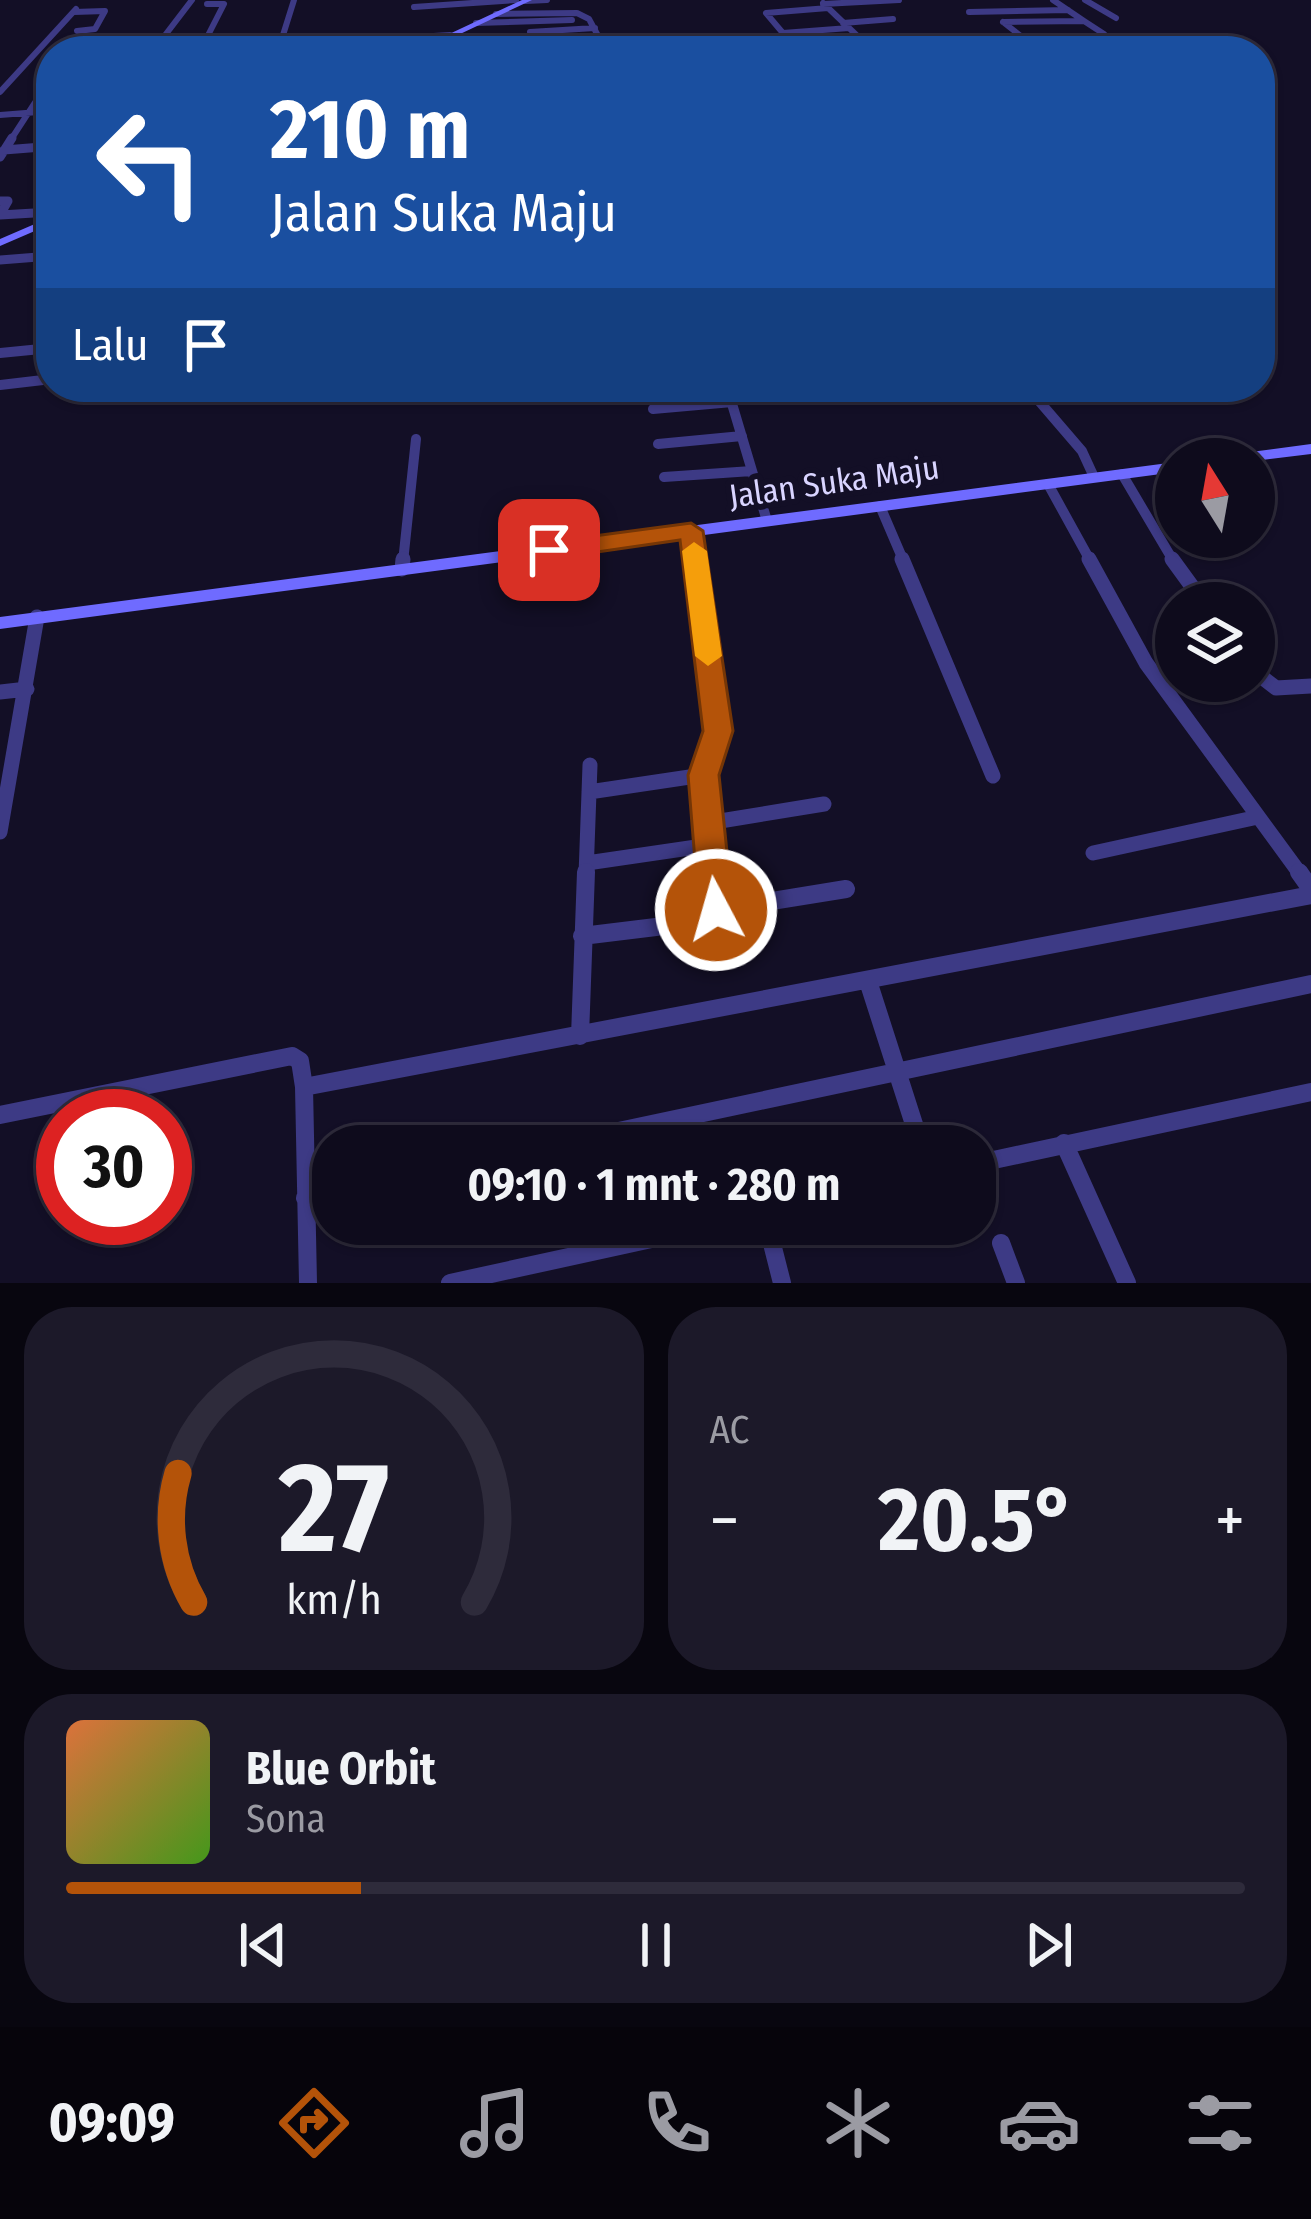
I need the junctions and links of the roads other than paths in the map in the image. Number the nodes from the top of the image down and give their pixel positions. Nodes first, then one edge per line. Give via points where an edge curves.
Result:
1 (192, 0) edge
2 (293, 0) edge
3 (516, 0) edge
4 (527, 0) edge
5 (547, 0) edge
6 (899, 0) edge
7 (1024, 0) edge
8 (1054, 0) edge
9 (1085, 0) edge
10 (858, 2) edge
11 (207, 4) dead end
12 (823, 4) edge
13 (414, 7) dead end
14 (1068, 10) junction
15 (969, 12) dead end
16 (1041, 12) junction
17 (496, 14) junction
18 (870, 15) dead end
19 (1116, 18) dead end
20 (590, 19) junction
21 (893, 20) dead end
22 (1084, 20) junction
23 (1055, 22) junction
24 (476, 23) junction
25 (846, 25) junction
26 (466, 28) junction
27 (595, 28) junction
28 (396, 30) dead end
29 (814, 31) junction
30 (1068, 31) dead end
31 (530, 32) dead end
32 (783, 33) junction
33 (1104, 34) dead end
34 (450, 35) joint
35 (56, 36) edge
36 (77, 36) edge
37 (164, 36) edge
38 (208, 36) edge
39 (284, 36) edge
40 (434, 36) edge
41 (599, 36) edge
42 (786, 36) edge
43 (819, 36) edge
44 (857, 36) edge
45 (1021, 36) edge
46 (36, 53) edge
47 (0, 92) edge
48 (36, 99) edge
49 (36, 112) edge
50 (26, 113) junction
51 (0, 115) edge
52 (36, 148) edge
53 (2, 153) edge
54 (0, 201) edge
55 (36, 213) edge
56 (36, 218) edge
57 (0, 222) edge
58 (36, 224) edge
59 (0, 243) edge
60 (36, 257) edge
61 (0, 260) edge
62 (36, 349) edge
63 (0, 353) edge
64 (36, 381) edge
65 (0, 385) edge
66 (732, 402) joint
67 (1040, 402) edge
68 (653, 409) dead end
69 (742, 436) junction
70 (416, 439) dead end
71 (658, 443) dead end
72 (1307, 450) edge
73 (1275, 454) edge
74 (1155, 470) edge
75 (752, 471) junction
76 (1122, 474) junction
77 (664, 477) dead end
78 (1094, 477) junction
79 (1048, 484) junction
80 (880, 506) junction
81 (767, 521) junction
82 (691, 531) junction
83 (402, 569) junction
84 (1188, 582) edge
85 (38, 617) junction
86 (0, 622) edge
87 (1311, 686) edge
88 (1275, 687) edge
89 (27, 689) junction
90 (0, 692) edge
91 (590, 765) dead end
92 (703, 775) junction
93 (992, 776) dead end
94 (590, 792) junction
95 (824, 804) dead end
96 (1258, 818) junction
97 (708, 823) junction
98 (0, 832) edge
99 (710, 845) junction
100 (1093, 853) dead end
101 (587, 862) junction
102 (846, 889) dead end
103 (1311, 892) edge
104 (716, 910) junction
105 (582, 936) junction
106 (868, 981) junction
107 (1311, 984) edge
108 (580, 1036) junction
109 (897, 1071) junction
110 (304, 1087) junction
111 (1311, 1092) edge
112 (0, 1115) edge
113 (646, 1125) edge
114 (915, 1125) edge
115 (1064, 1143) junction
116 (996, 1159) edge
117 (312, 1196) edge
118 (305, 1198) junction
119 (1001, 1243) dead end
120 (624, 1245) edge
121 (772, 1245) edge
122 (308, 1283) edge
123 (449, 1283) edge
124 (782, 1283) edge
125 (1016, 1283) edge
126 (1127, 1283) edge

1 - 37 street
2 - 39 street
3 - 13 street
4 - 5 street
4 - 17 street
6 - 10 street
7 - 16 street
8 - 14 street
9 - 19 street
10 - 12 street
10 - 18 street
11 - 38 street via 224,4
12 - 25 street
12 - 32 street via 764,14
14 - 16 street
14 - 22 street
15 - 16 street
16 - 23 street
17 - 20 street via 562,11
17 - 24 street
20 - 24 street
20 - 27 street
21 - 25 street
22 - 23 street
22 - 33 street
23 - 30 street
23 - 45 street via 1003,22
24 - 26 street
25 - 29 street
25 - 44 street
26 - 28 street
26 - 34 street
27 - 31 street
27 - 41 street
29 - 32 street
29 - 43 street
32 - 42 street
34 - 40 street
35 - 36 street via 75,10 105,11 95,29
46 - 47 street
48 - 50 street
49 - 50 street
50 - 51 street
50 - 53 street
52 - 53 street
54 - 55 street via 8,201 0,215
56 - 57 street
58 - 59 street
60 - 61 street
62 - 63 street
64 - 65 street
66 - 68 street
66 - 69 street
67 - 78 street
69 - 71 street
69 - 75 street
70 - 83 street
72 - 73 street
74 - 76 street, Jalan Suka Maju
75 - 77 street
75 - 81 street
76 - 78 street, Jalan Suka Maju
76 - 84 street
78 - 79 street, Jalan Suka Maju
79 - 80 street, Jalan Suka Maju
79 - 96 street via 1146,663
80 - 81 street, Jalan Suka Maju
80 - 93 street
81 - 82 street, Jalan Suka Maju
82 - 83 street, Jalan Suka Maju
82 - 92 street via 718,731
83 - 85 street, Jalan Suka Maju
85 - 86 street, Jalan Suka Maju
85 - 89 street
87 - 88 street
89 - 90 street
89 - 98 street
91 - 94 street
92 - 94 street
92 - 97 street
94 - 101 street
95 - 97 street
96 - 100 street
96 - 103 street
97 - 99 street
99 - 101 street
99 - 104 street
101 - 105 street
102 - 104 street
103 - 106 street
104 - 105 street via 705,921
105 - 108 street
106 - 108 street
106 - 109 street
107 - 109 street
108 - 110 street
109 - 113 street
109 - 114 street
110 - 112 street via 300,1061 282,1056
110 - 118 street
111 - 115 street
115 - 116 street
115 - 126 street
117 - 118 street
118 - 122 street
119 - 125 street
120 - 123 street
121 - 124 street

